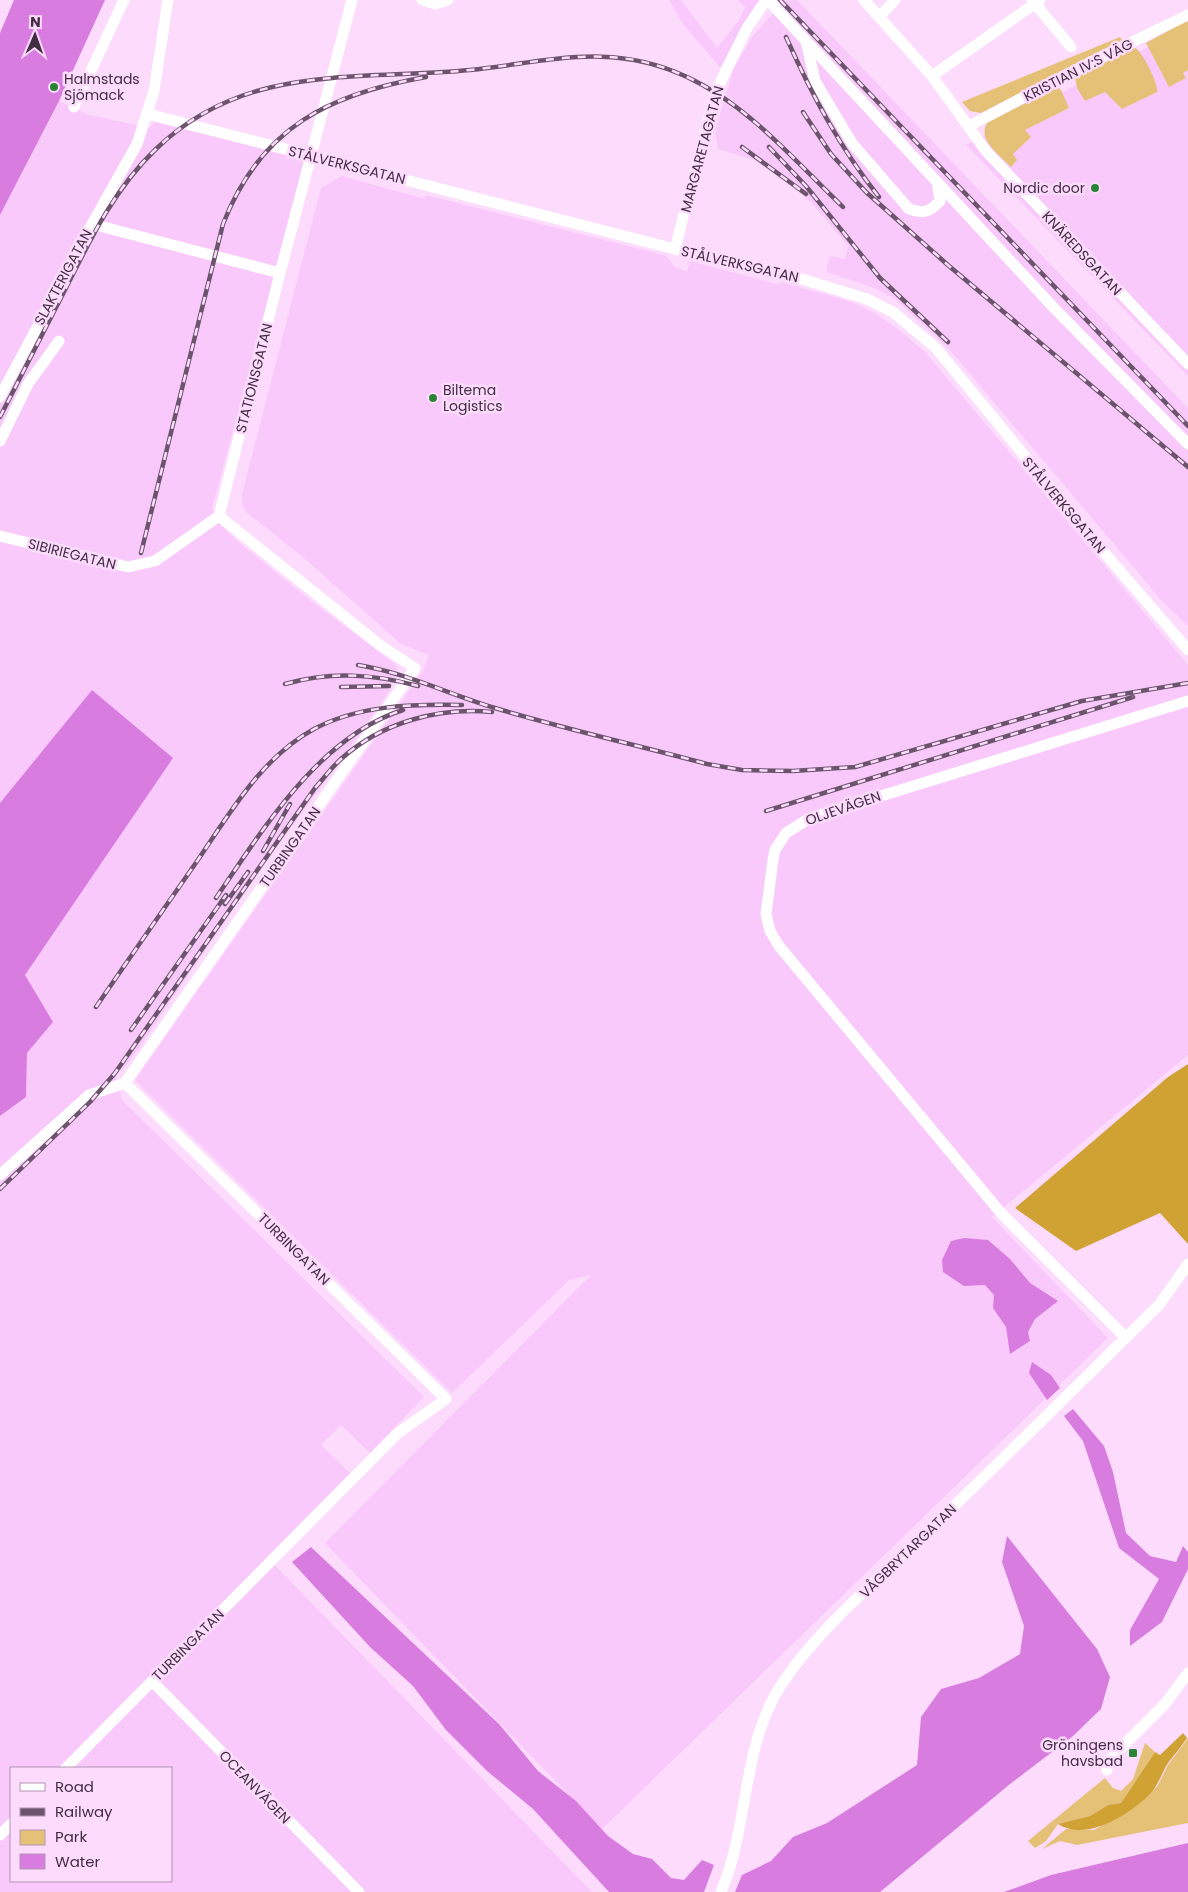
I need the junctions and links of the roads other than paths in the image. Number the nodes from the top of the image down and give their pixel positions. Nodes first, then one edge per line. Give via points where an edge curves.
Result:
1 (124, 0) edge
2 (168, 0) edge
3 (352, 0) edge
4 (422, 0) edge
5 (448, 0) edge
6 (767, 0) edge
7 (864, 0) edge
8 (895, 0) edge
9 (1036, 1) edge
10 (1188, 15) edge
11 (879, 16) junction
12 (805, 40) junction
13 (1071, 47) dead end
14 (932, 76) junction
15 (74, 107) dead end
16 (148, 114) junction
17 (969, 126) junction
18 (311, 156) junction
19 (936, 180) junction
20 (92, 224) junction
21 (675, 249) junction
22 (280, 273) junction
23 (59, 341) dead end
24 (1188, 364) edge
25 (0, 397) edge
26 (0, 440) edge
27 (1188, 444) edge
28 (219, 516) junction
29 (0, 536) edge
30 (1188, 650) edge
31 (1188, 701) edge
32 (125, 1083) junction
33 (0, 1175) edge
34 (1188, 1264) edge
35 (1126, 1338) junction
36 (1188, 1673) edge
37 (152, 1681) junction
38 (67, 1767) edge
39 (1107, 1770) dead end
40 (10, 1825) edge
41 (0, 1835) edge
42 (359, 1892) edge
43 (721, 1892) edge

1 - 15 street
2 - 16 street
3 - 18 street, STATIONSGATAN
4 - 5 street via 435,4
6 - 12 street
6 - 21 street, MARGARETAGATAN via 747,28 715,93
7 - 11 street, KNÄREDSGATAN
8 - 11 street
9 - 13 street
9 - 14 street
10 - 17 street, KRISTIAN IV:S VÄG
11 - 14 street, KNÄREDSGATAN
12 - 19 street
12 - 19 street via 815,81 852,143 909,209 920,213 932,210 940,201
14 - 17 street, KNÄREDSGATAN
16 - 18 street, STÅLVERKSGATAN
16 - 20 street via 129,160
17 - 24 street, KNÄREDSGATAN via 986,151
18 - 21 street, STÅLVERKSGATAN
18 - 22 street, STATIONSGATAN
19 - 27 street via 1055,309
20 - 22 street, SLAKTERIGATAN
20 - 25 street, SLAKTERIGATAN
21 - 30 street, STÅLVERKSGATAN via 839,289 893,312 914,328 936,348
22 - 28 street, STATIONSGATAN
23 - 26 street via 28,384
28 - 29 street, SIBIRIEGATAN via 155,561 128,567
28 - 32 street, TURBINGATAN via 381,646 414,668
31 - 35 street, OLJEVÄGEN via 822,814 791,828 775,850 766,914 770,931 795,966 1001,1213
32 - 33 street via 89,1094
32 - 37 street, TURBINGATAN via 446,1399 398,1433
34 - 35 street, VÅGBRYTARGATAN via 1159,1305
35 - 43 street, VÅGBRYTARGATAN via 802,1656 772,1701 760,1728 745,1788 741,1826
36 - 39 street via 1165,1704 1111,1758
37 - 38 street, TURBINGATAN
37 - 42 street, OCEANVÄGEN
40 - 41 street

